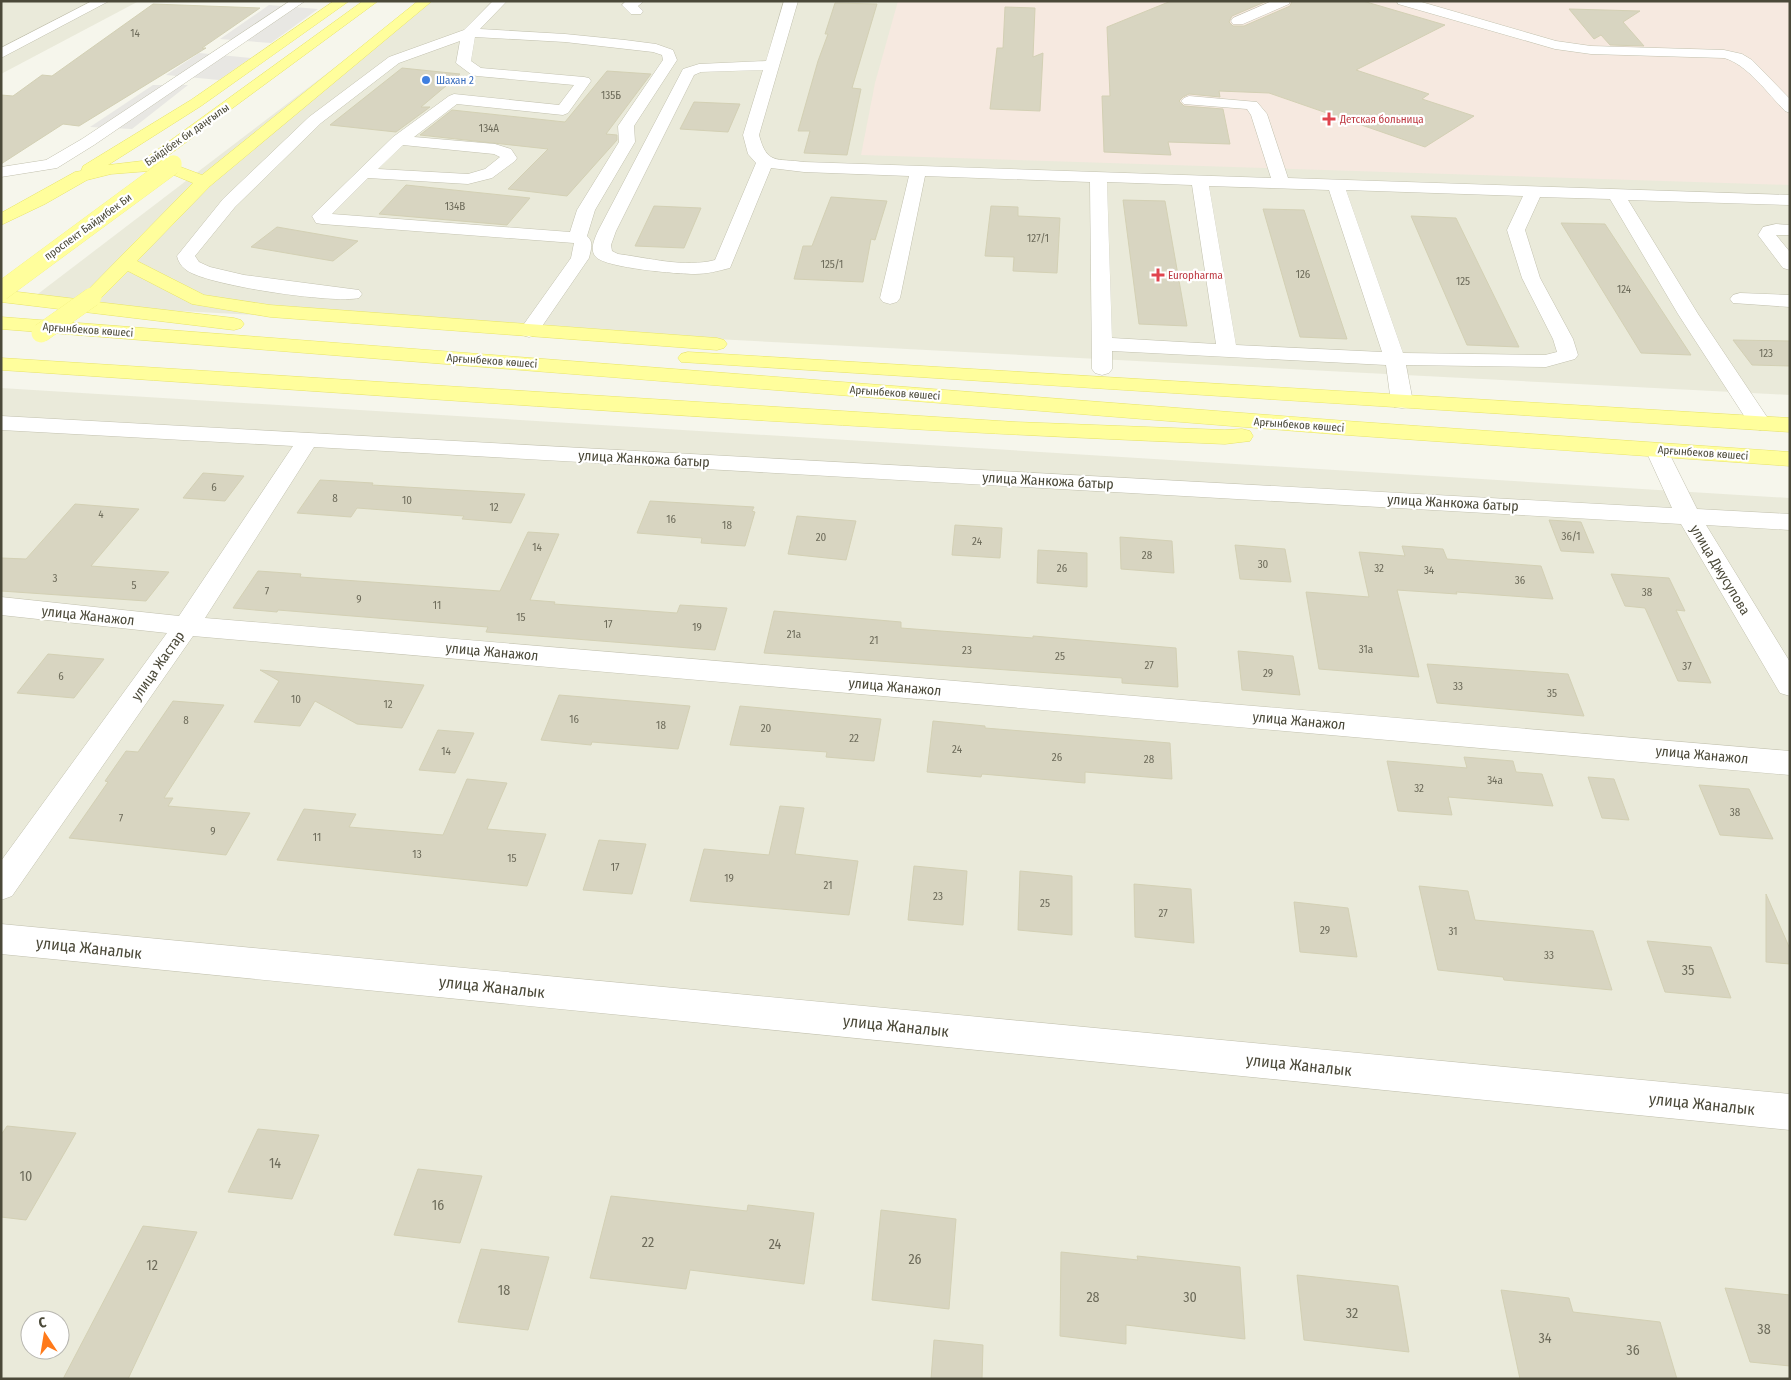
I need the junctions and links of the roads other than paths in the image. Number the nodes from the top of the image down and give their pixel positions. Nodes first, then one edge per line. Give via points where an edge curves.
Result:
1 (103, 1) edge
2 (299, 1) edge
3 (343, 1) edge
4 (426, 1) edge
5 (501, 1) edge
6 (791, 1) edge
7 (1284, 1) edge
8 (1404, 1) edge
9 (378, 4) edge
10 (1238, 21) dead end
11 (469, 33) junction
12 (1, 54) edge
13 (772, 65) junction
14 (477, 72) junction
15 (280, 86) dead end
16 (454, 98) junction
17 (1189, 101) dead end
18 (1790, 108) edge
19 (399, 140) junction
20 (180, 159) dead end
21 (765, 162) junction
22 (918, 171) junction
23 (1, 172) edge
24 (364, 173) junction
25 (81, 176) junction
26 (1098, 178) junction
27 (1200, 181) junction
28 (204, 182) junction
29 (118, 184) dead end
30 (1281, 184) junction
31 (1336, 186) junction
32 (1534, 191) junction
33 (1616, 193) junction
34 (39, 200) junction
35 (1790, 200) edge
36 (1, 213) edge
37 (1, 220) edge
38 (1790, 230) edge
39 (577, 238) junction
40 (127, 263) junction
41 (1790, 264) edge
42 (1, 291) edge
43 (352, 294) dead end
44 (1, 296) edge
45 (890, 298) dead end
46 (1740, 299) dead end
47 (1790, 301) edge
48 (1, 323) edge
49 (529, 331) junction
50 (1102, 344) junction
51 (1227, 350) junction
52 (1, 353) edge
53 (1395, 359) junction
54 (1, 364) edge
55 (1102, 369) junction
56 (1328, 397) junction
57 (1402, 402) junction
58 (1, 423) edge
59 (1760, 423) junction
60 (1790, 425) edge
61 (1346, 428) junction
62 (307, 441) junction
63 (1657, 451) junction
64 (1790, 459) edge
65 (1688, 516) junction
66 (1790, 522) edge
67 (1, 606) edge
68 (186, 626) junction
69 (1790, 686) edge
70 (1790, 763) edge
71 (1, 886) edge
72 (1, 939) edge
73 (1790, 1112) edge

1 - 12 street
2 - 23 street via 51,164
3 - 25 main road via 194,104
4 - 28 main road
5 - 11 street
6 - 13 street
7 - 10 street
8 - 18 street via 1555,45 1591,50 1737,57
9 - 15 main road, Бәйдібек би даңғылы
9 - 29 main road, Бәйдібек би даңғылы
11 - 14 street via 463,63
11 - 39 street via 566,38 656,48 668,53 670,60 626,126 627,142 586,210
11 - 43 street via 394,60 316,120 229,203 186,256 191,266 210,274
13 - 21 street via 751,135 756,154
13 - 21 street via 704,67 688,72 607,231 602,245 603,254 614,259 694,269 723,264
14 - 16 street
14 - 16 street via 584,82 563,110
16 - 19 street
17 - 30 street via 1252,105 1259,114
19 - 24 street
19 - 24 street via 495,149 505,152 509,158 483,178
20 - 42 main road, проспект Байдибек Би, bridge
21 - 22 street via 804,167
22 - 26 street
22 - 45 street
24 - 39 street via 326,210 322,219
25 - 28 main road via 111,168 164,165
25 - 34 main road
26 - 27 street
26 - 50 street
27 - 30 street
27 - 51 street
28 - 40 main road
30 - 31 street
31 - 32 street
31 - 53 street
32 - 33 street
32 - 53 street via 1516,230 1531,278 1568,355 1546,361
33 - 35 street
33 - 59 street via 1688,314
34 - 36 main road
34 - 37 main road
38 - 41 street via 1776,229 1767,235
39 - 49 street via 583,245 580,258
40 - 49 main road via 199,300 270,311
40 - 52 main road, bridge via 92,297 41,333
44 - 56 main road, Арғынбеков көшесі via 364,338
46 - 47 street
48 - 61 main road, Арғынбеков көшесі
49 - 55 main road
50 - 51 street
50 - 55 street
51 - 53 street
53 - 57 street
54 - 61 main road via 1016,429 1225,437
55 - 56 main road via 1239,383
56 - 57 main road, Арғынбеков көшесі
57 - 59 main road, Арғынбеков көшесі
58 - 62 street, улица Жанкожа батыр
59 - 60 main road, Арғынбеков көшесі
61 - 63 main road, Арғынбеков көшесі
62 - 65 street, улица Жанкожа батыр
62 - 68 street, улица Жастар
63 - 64 main road, Арғынбеков көшесі
63 - 65 street, улица Джусупова
65 - 66 street, улица Жанкожа батыр
65 - 69 street, улица Джусупова
67 - 68 street, улица Жанажол
68 - 70 street, улица Жанажол
68 - 71 street, улица Жастар
72 - 73 street, улица Жаналык

